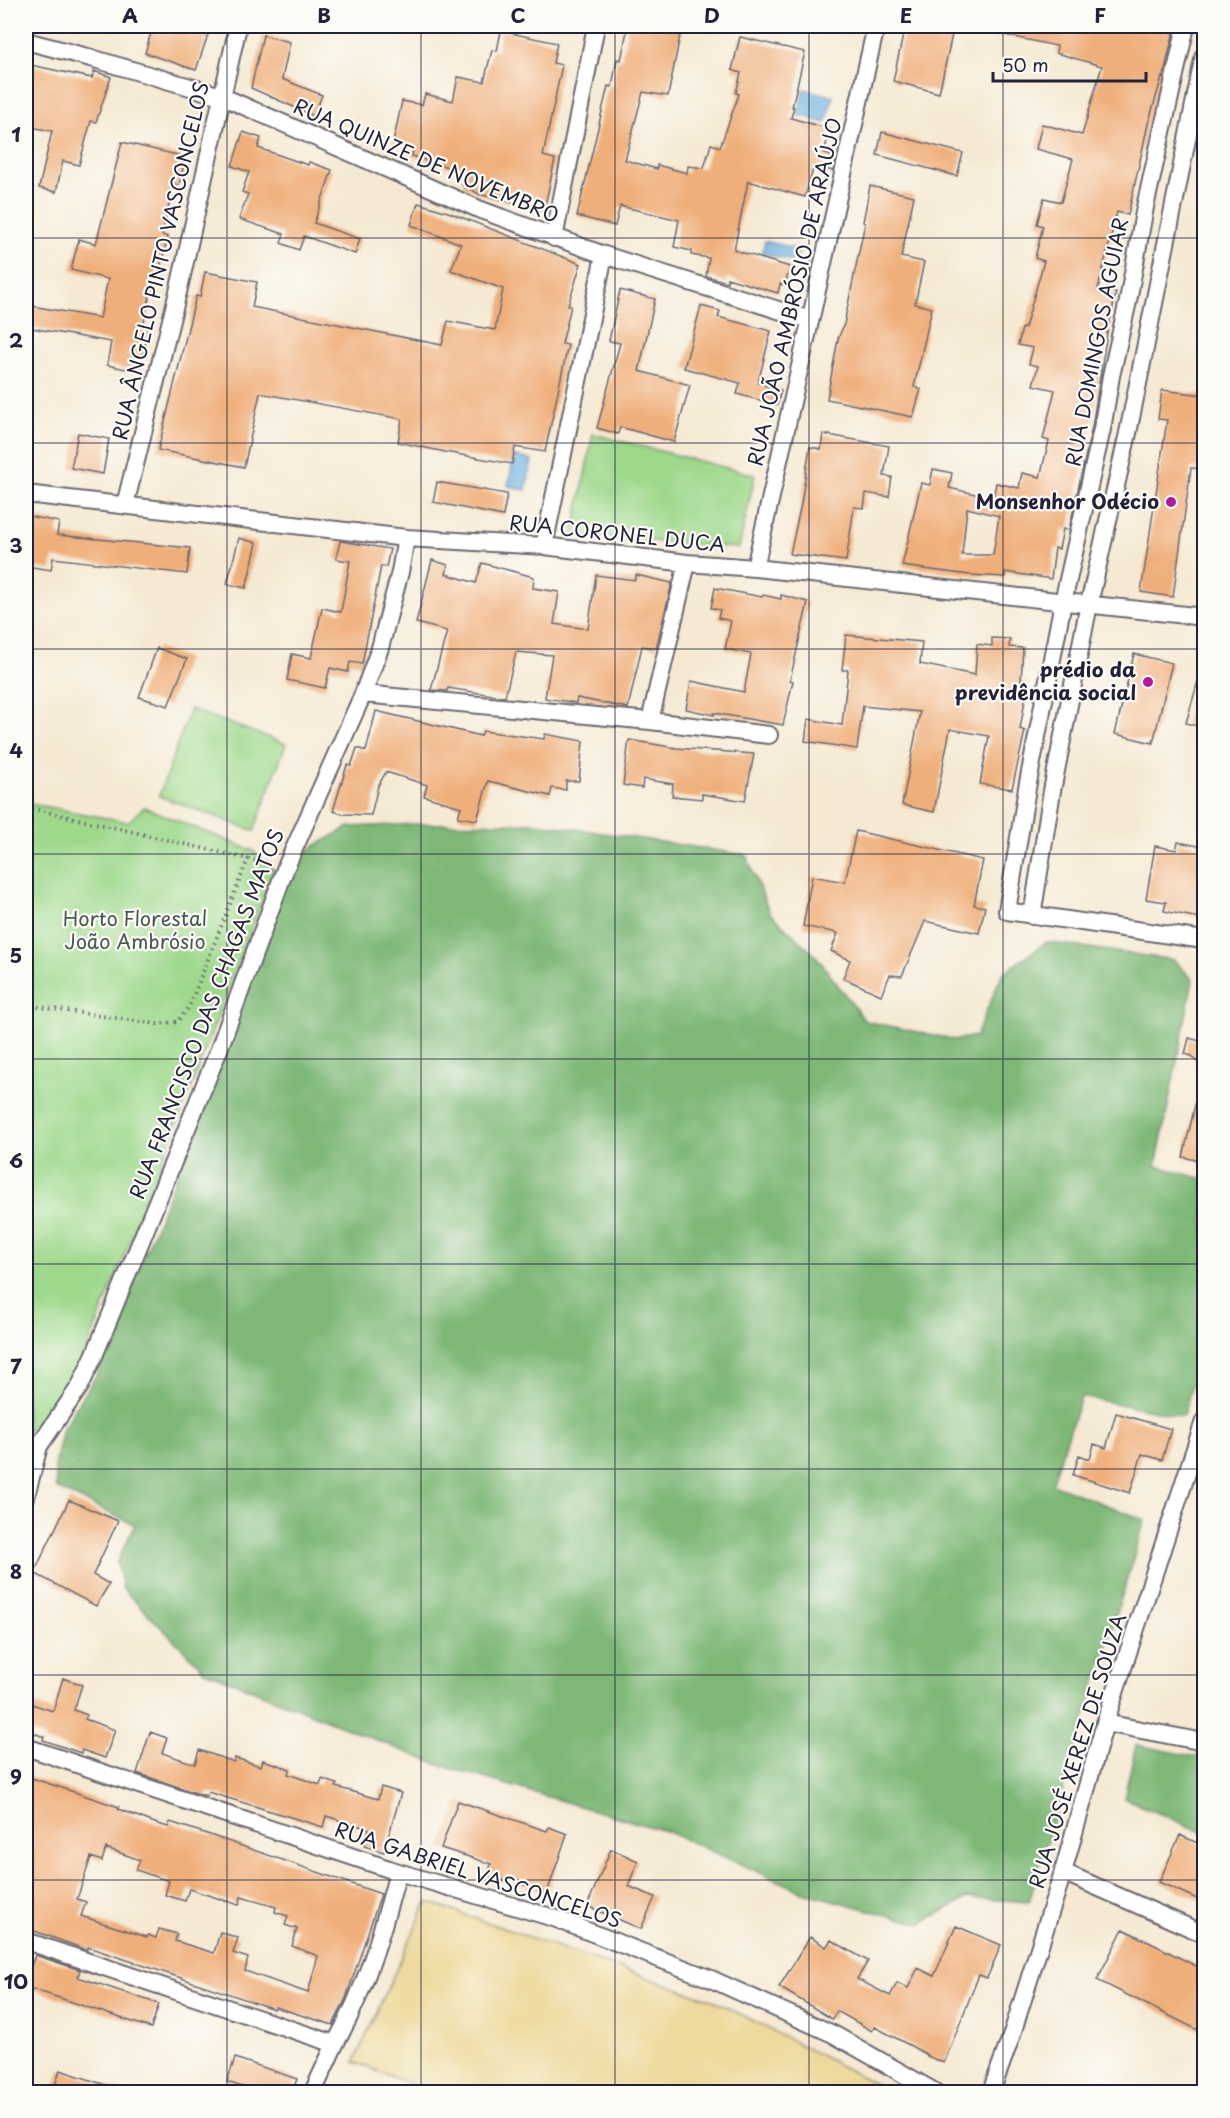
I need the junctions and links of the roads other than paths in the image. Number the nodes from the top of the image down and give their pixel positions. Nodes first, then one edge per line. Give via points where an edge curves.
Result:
1 (238, 26) edge
2 (596, 26) edge
3 (876, 26) edge
4 (1186, 26) edge
5 (26, 41) edge
6 (1204, 55) edge
7 (1176, 71) junction
8 (1200, 76) junction
9 (221, 96) junction
10 (554, 238) junction
11 (604, 255) junction
12 (1128, 302) junction
13 (1154, 307) junction
14 (810, 320) junction
15 (1102, 429) junction
16 (1128, 433) junction
17 (26, 494) edge
18 (124, 505) junction
19 (406, 538) junction
20 (544, 546) junction
21 (687, 563) junction
22 (754, 568) junction
23 (1063, 602) junction
24 (1089, 604) junction
25 (1204, 617) edge
26 (363, 694) junction
27 (650, 721) junction
28 (769, 735) dead end
29 (1027, 788) junction
30 (1052, 791) junction
31 (1032, 916) junction
32 (1204, 940) edge
33 (1204, 1421) edge
34 (32, 1444) edge
35 (26, 1496) edge
36 (1106, 1723) junction
37 (1204, 1742) edge
38 (26, 1747) edge
39 (398, 1872) junction
40 (1063, 1872) junction
41 (1204, 1934) edge
42 (26, 1941) edge
43 (335, 2043) junction
44 (313, 2092) edge
45 (936, 2092) edge
46 (991, 2092) edge

1 - 9 street, RUA ÂNGELO PINTO VASCONCELOS
2 - 10 street
3 - 14 street, RUA JOÃO AMBRÓSIO DE ARAÚJO
4 - 7 street, RUA DOMINGOS AGUIAR
5 - 9 street, RUA QUINZE DE NOVEMBRO
6 - 8 street
7 - 8 street
7 - 12 street, RUA DOMINGOS AGUIAR
8 - 13 street
9 - 10 street, RUA QUINZE DE NOVEMBRO
9 - 18 street, RUA ÂNGELO PINTO VASCONCELOS via 180,284
10 - 11 street, RUA QUINZE DE NOVEMBRO
11 - 14 street, RUA QUINZE DE NOVEMBRO
11 - 20 street
12 - 13 street
12 - 15 street, RUA DOMINGOS AGUIAR
13 - 16 street
14 - 22 street, RUA JOÃO AMBRÓSIO DE ARAÚJO
15 - 16 street
15 - 23 street, RUA DOMINGOS AGUIAR
16 - 24 street
17 - 18 street, RUA CORONEL DUCA
18 - 19 street, RUA CORONEL DUCA
19 - 20 street, RUA CORONEL DUCA
19 - 26 street, RUA FRANCISCO DAS CHAGAS MATOS via 380,648
20 - 21 street, RUA CORONEL DUCA
21 - 22 street, RUA CORONEL DUCA
21 - 27 street
22 - 23 street, RUA CORONEL DUCA
23 - 24 street, RUA CORONEL DUCA
23 - 29 street, RUA DOMINGOS AGUIAR
24 - 25 street, RUA CORONEL DUCA
24 - 30 street
26 - 27 street
26 - 34 street, RUA FRANCISCO DAS CHAGAS MATOS via 286,867 218,1052 94,1356 80,1386
27 - 28 street
29 - 30 street
29 - 31 street, RUA DOMINGOS AGUIAR via 1007,910
30 - 31 street
31 - 32 street
33 - 36 street, RUA JOSÉ XEREZ DE SOUZA
34 - 35 street, RUA FRANCISCO DAS CHAGAS MATOS
36 - 37 street
36 - 40 street, RUA JOSÉ XEREZ DE SOUZA
38 - 39 street, RUA GABRIEL VASCONCELOS
39 - 43 street via 371,1966
39 - 45 street, RUA GABRIEL VASCONCELOS via 554,1918 711,1979 833,2034
40 - 41 street
40 - 46 street, RUA JOSÉ XEREZ DE SOUZA
42 - 43 street
43 - 44 street

